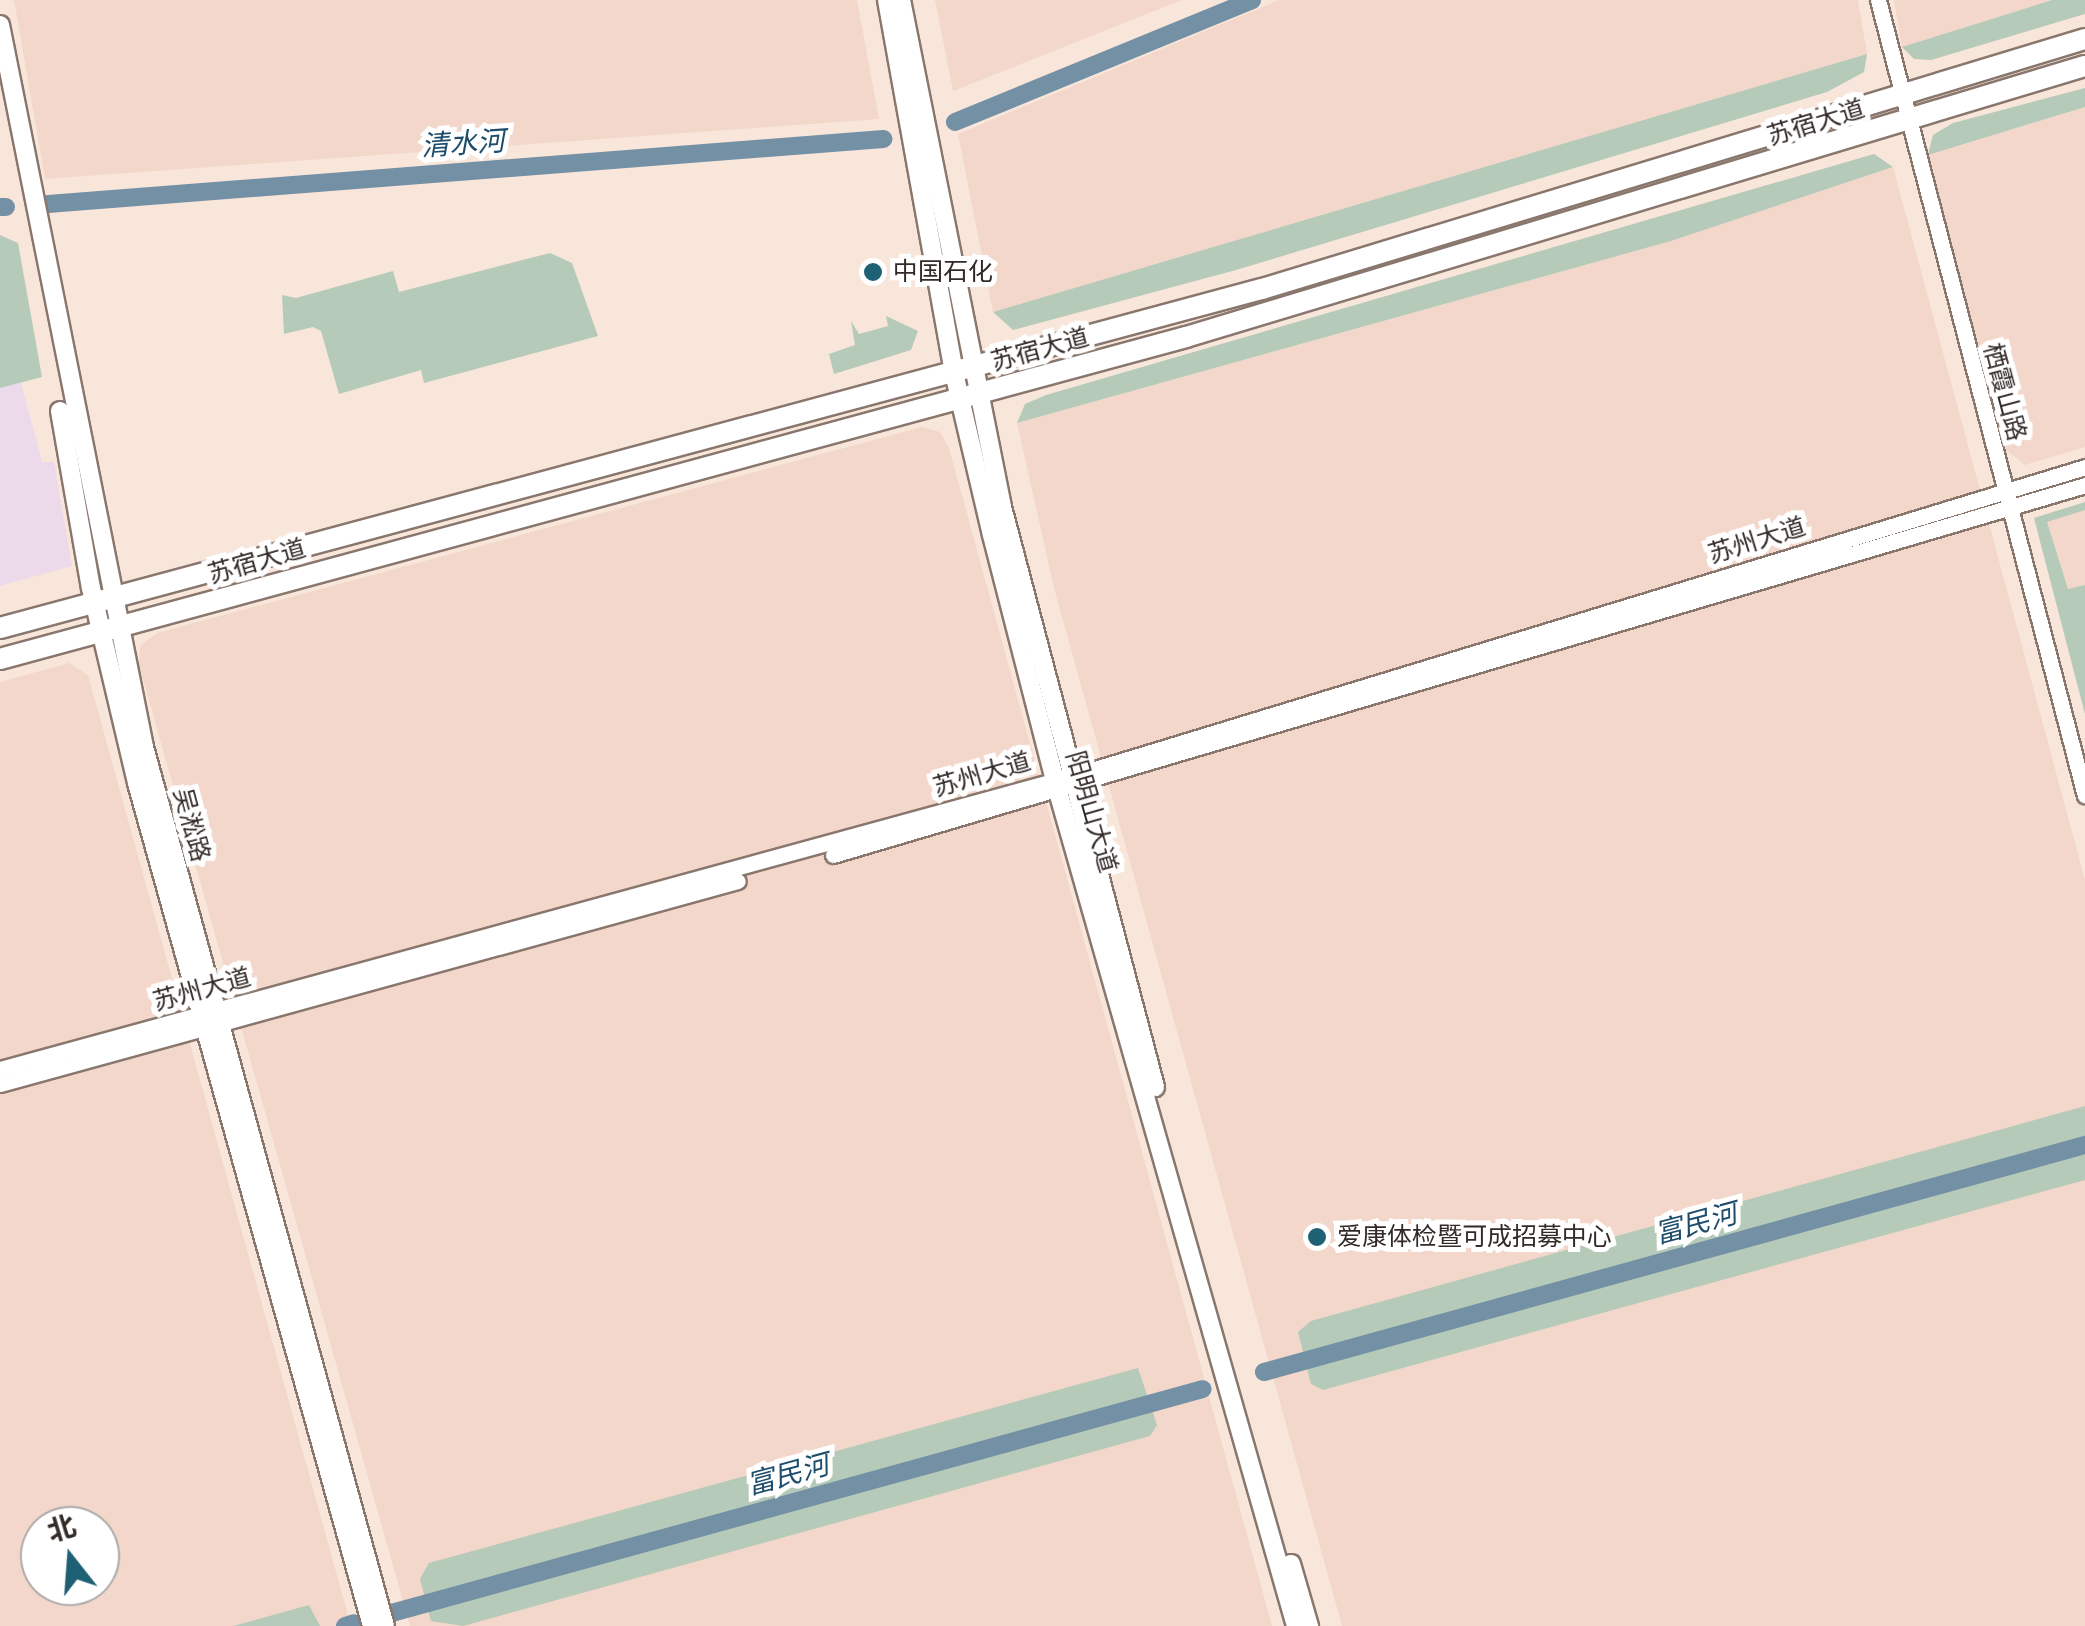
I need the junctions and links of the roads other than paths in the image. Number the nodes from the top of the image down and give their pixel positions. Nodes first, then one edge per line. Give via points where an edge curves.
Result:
1 (887, 0) edge
2 (901, 0) edge
3 (1878, 0) edge
4 (0, 25) edge
5 (2085, 39) edge
6 (2085, 66) edge
7 (0, 91) edge
8 (1899, 98) junction
9 (1906, 122) junction
10 (963, 370) junction
11 (968, 395) junction
12 (2085, 467) edge
13 (2085, 484) edge
14 (2007, 500) junction
15 (102, 599) junction
16 (0, 628) edge
17 (109, 631) junction
18 (0, 659) edge
19 (1065, 784) junction
20 (2085, 796) edge
21 (210, 1021) junction
22 (0, 1069) edge
23 (0, 1084) edge
24 (372, 1626) edge
25 (385, 1626) edge
26 (1296, 1626) edge
27 (1309, 1626) edge

1 - 10 main road, 阳明山大道
2 - 10 main road, 阳明山大道
3 - 8 street, 栖霞山路
4 - 15 main road, 吴淞路
5 - 8 main road, 苏宿大道
6 - 9 main road, 苏宿大道
7 - 15 main road, 吴淞路
8 - 9 street, 栖霞山路
8 - 10 main road, 苏宿大道 via 1262,289
9 - 11 main road, 苏宿大道 via 1186,337
9 - 14 street, 栖霞山路
10 - 11 main road, 阳明山大道
10 - 15 main road, 苏宿大道
11 - 17 main road, 苏宿大道
11 - 19 main road, 阳明山大道
12 - 14 street, 苏州大道
13 - 14 street, 苏州大道
14 - 19 street, 苏州大道
14 - 20 street, 栖霞山路
15 - 16 main road, 苏宿大道
15 - 17 main road, 吴淞路
17 - 18 main road, 苏宿大道
17 - 21 main road, 吴淞路
19 - 21 street, 苏州大道
19 - 26 main road, 阳明山大道
19 - 27 main road, 阳明山大道
21 - 22 street, 苏州大道
21 - 23 street, 苏州大道
21 - 24 main road, 吴淞路
21 - 25 main road, 吴淞路

